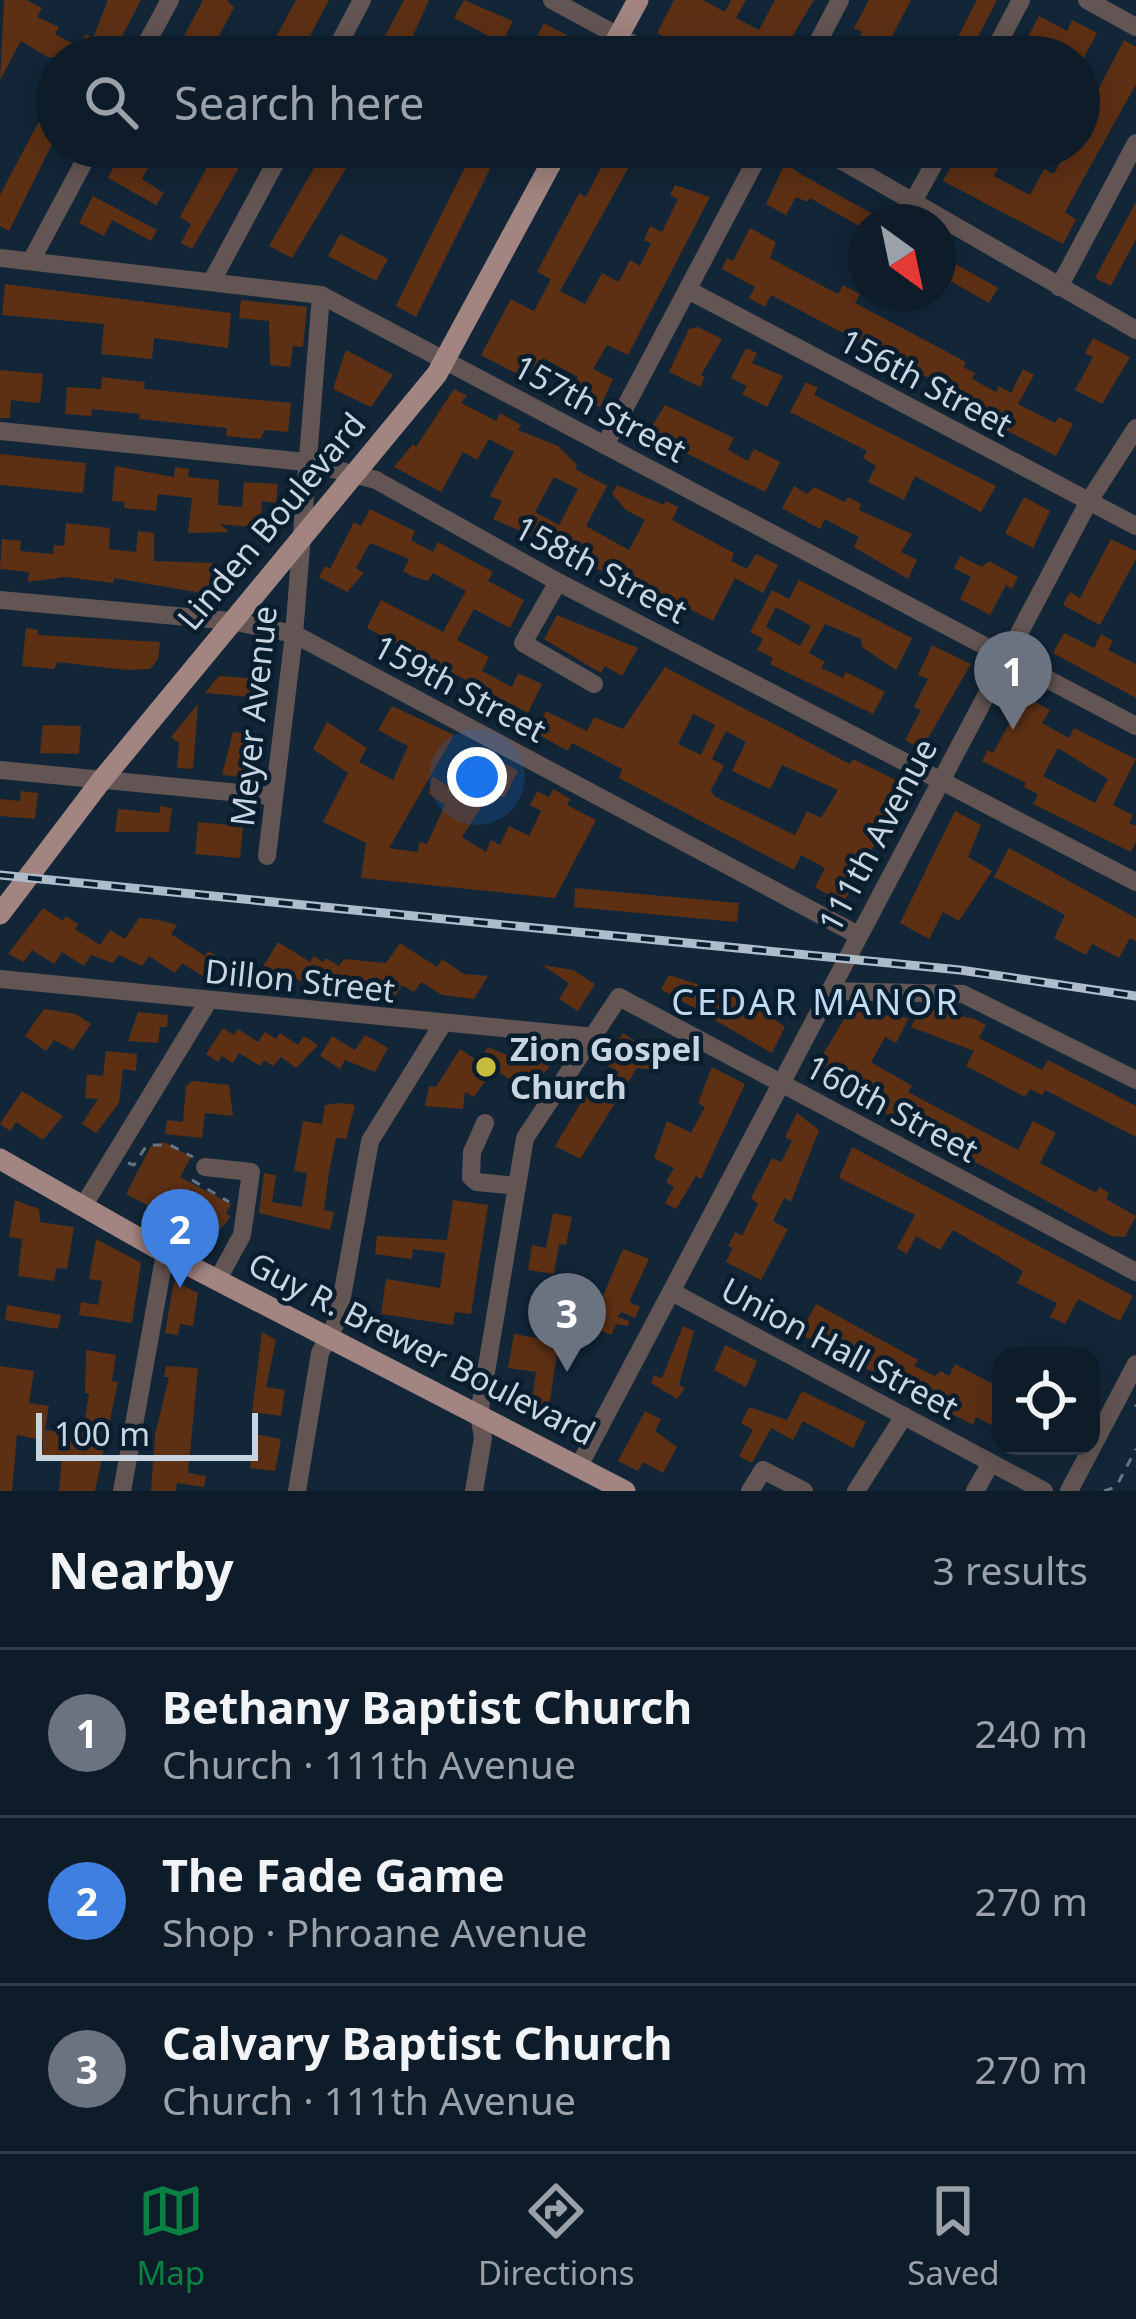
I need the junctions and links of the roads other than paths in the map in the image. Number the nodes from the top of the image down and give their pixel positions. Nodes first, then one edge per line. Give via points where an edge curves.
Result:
1 (170, 0) edge
2 (362, 0) edge
3 (552, 0) edge
4 (638, 0) edge
5 (840, 0) edge
6 (1021, 0) edge
7 (1087, 0) edge
8 (1136, 27) edge
9 (151, 36) edge
10 (343, 36) edge
11 (619, 36) joint
12 (821, 36) edge
13 (1002, 36) edge
14 (1136, 143) edge
15 (81, 168) edge
16 (273, 168) edge
17 (549, 168) edge
18 (752, 168) edge
19 (853, 168) edge
20 (932, 168) edge
21 (912, 204) joint
22 (956, 229) edge
23 (0, 258) edge
24 (31, 261) junction
25 (213, 279) junction
26 (1059, 287) junction
27 (688, 290) junction
28 (321, 295) junction
29 (1136, 330) edge
30 (446, 360) junction
31 (1136, 428) edge
32 (0, 430) edge
33 (605, 445) junction
34 (306, 462) junction
35 (352, 474) junction
36 (1089, 501) junction
37 (1136, 526) edge
38 (298, 540) junction
39 (558, 582) junction
40 (0, 600) edge
41 (231, 621) junction
42 (294, 634) junction
43 (1006, 657) junction
44 (594, 684) dead end
45 (1136, 726) edge
46 (0, 770) edge
47 (101, 781) junction
48 (940, 781) junction
49 (271, 796) junction
50 (267, 856) dead end
51 (1136, 882) edge
52 (0, 914) edge
53 (858, 935) junction
54 (0, 979) edge
55 (829, 991) junction
56 (209, 1000) junction
57 (442, 1025) junction
58 (595, 1036) junction
59 (1136, 1080) edge
60 (781, 1082) junction
61 (485, 1123) dead end
62 (0, 1161) edge
63 (206, 1167) dead end
64 (517, 1186) junction
65 (84, 1205) junction
66 (165, 1252) junction
67 (1136, 1272) edge
68 (218, 1279) junction
69 (672, 1292) junction
70 (332, 1336) junction
71 (1136, 1364) edge
72 (479, 1414) junction
73 (904, 1416) junction
74 (991, 1462) junction
75 (579, 1466) junction
76 (122, 1491) edge
77 (297, 1491) edge
78 (474, 1491) edge
79 (625, 1491) edge
80 (750, 1491) edge
81 (804, 1491) edge
82 (856, 1491) edge
83 (975, 1491) edge
84 (1044, 1491) edge
85 (1069, 1491) edge

1 - 9 street
2 - 10 street
3 - 11 street
4 - 11 main road
5 - 12 street
6 - 13 street
7 - 8 street
14 - 26 street
15 - 24 street
16 - 25 street
17 - 30 main road, Linden Boulevard
18 - 27 street
19 - 21 street
20 - 21 street
22 - 26 street
23 - 24 street, 157th Street
24 - 25 street, 157th Street
25 - 28 street, 157th Street
26 - 29 street
27 - 33 street
27 - 36 street, 156th Street
28 - 30 street, 157th Street
28 - 34 street, Meyer Avenue
30 - 33 street, 157th Street
30 - 35 main road, Linden Boulevard
31 - 36 street, 111th Avenue
32 - 34 street, 158th Street
33 - 43 street, 157th Street
34 - 35 street, 158th Street
34 - 38 street, Meyer Avenue
35 - 38 main road, Linden Boulevard
35 - 39 street, 158th Street
36 - 37 street, 156th Street
36 - 43 street, 111th Avenue
38 - 41 main road, Linden Boulevard
38 - 42 street, Meyer Avenue
39 - 44 street via 523,643
39 - 48 street, 158th Street
40 - 41 street, 159th Street
41 - 42 street, 159th Street
41 - 47 main road, Linden Boulevard
42 - 49 street, Meyer Avenue
42 - 53 street, 159th Street
43 - 45 street, 157th Street
43 - 48 street, 111th Avenue
46 - 47 street
47 - 49 street
47 - 52 main road, Linden Boulevard
48 - 51 street, 158th Street
48 - 53 street, 111th Avenue
49 - 50 street, Meyer Avenue
53 - 55 street, 111th Avenue
54 - 56 street, Dillon Street
55 - 59 street via 963,994
55 - 60 street, 111th Avenue
56 - 57 street, Dillon Street
56 - 65 street
57 - 58 street, Dillon Street
57 - 70 street via 370,1141
58 - 60 street, 160th Street via 619,997
58 - 64 street via 525,1138
60 - 67 street, 160th Street
60 - 69 street, 111th Avenue
61 - 64 street via 471,1177
62 - 65 main road, Guy R. Brewer Boulevard
63 - 68 street via 251,1172 242,1235
64 - 72 street
65 - 66 main road, Guy R. Brewer Boulevard
66 - 68 main road, Guy R. Brewer Boulevard
66 - 76 street
68 - 70 main road, Guy R. Brewer Boulevard
69 - 73 street, Union Hall Street
69 - 75 street, 111th Avenue
70 - 72 main road, Guy R. Brewer Boulevard
70 - 77 street via 320,1353
71 - 85 street
72 - 75 main road, Guy R. Brewer Boulevard
72 - 78 street
73 - 74 street, Union Hall Street
73 - 82 street
74 - 83 street
74 - 84 street, Union Hall Street
75 - 79 main road, Guy R. Brewer Boulevard
80 - 81 street via 763,1470

